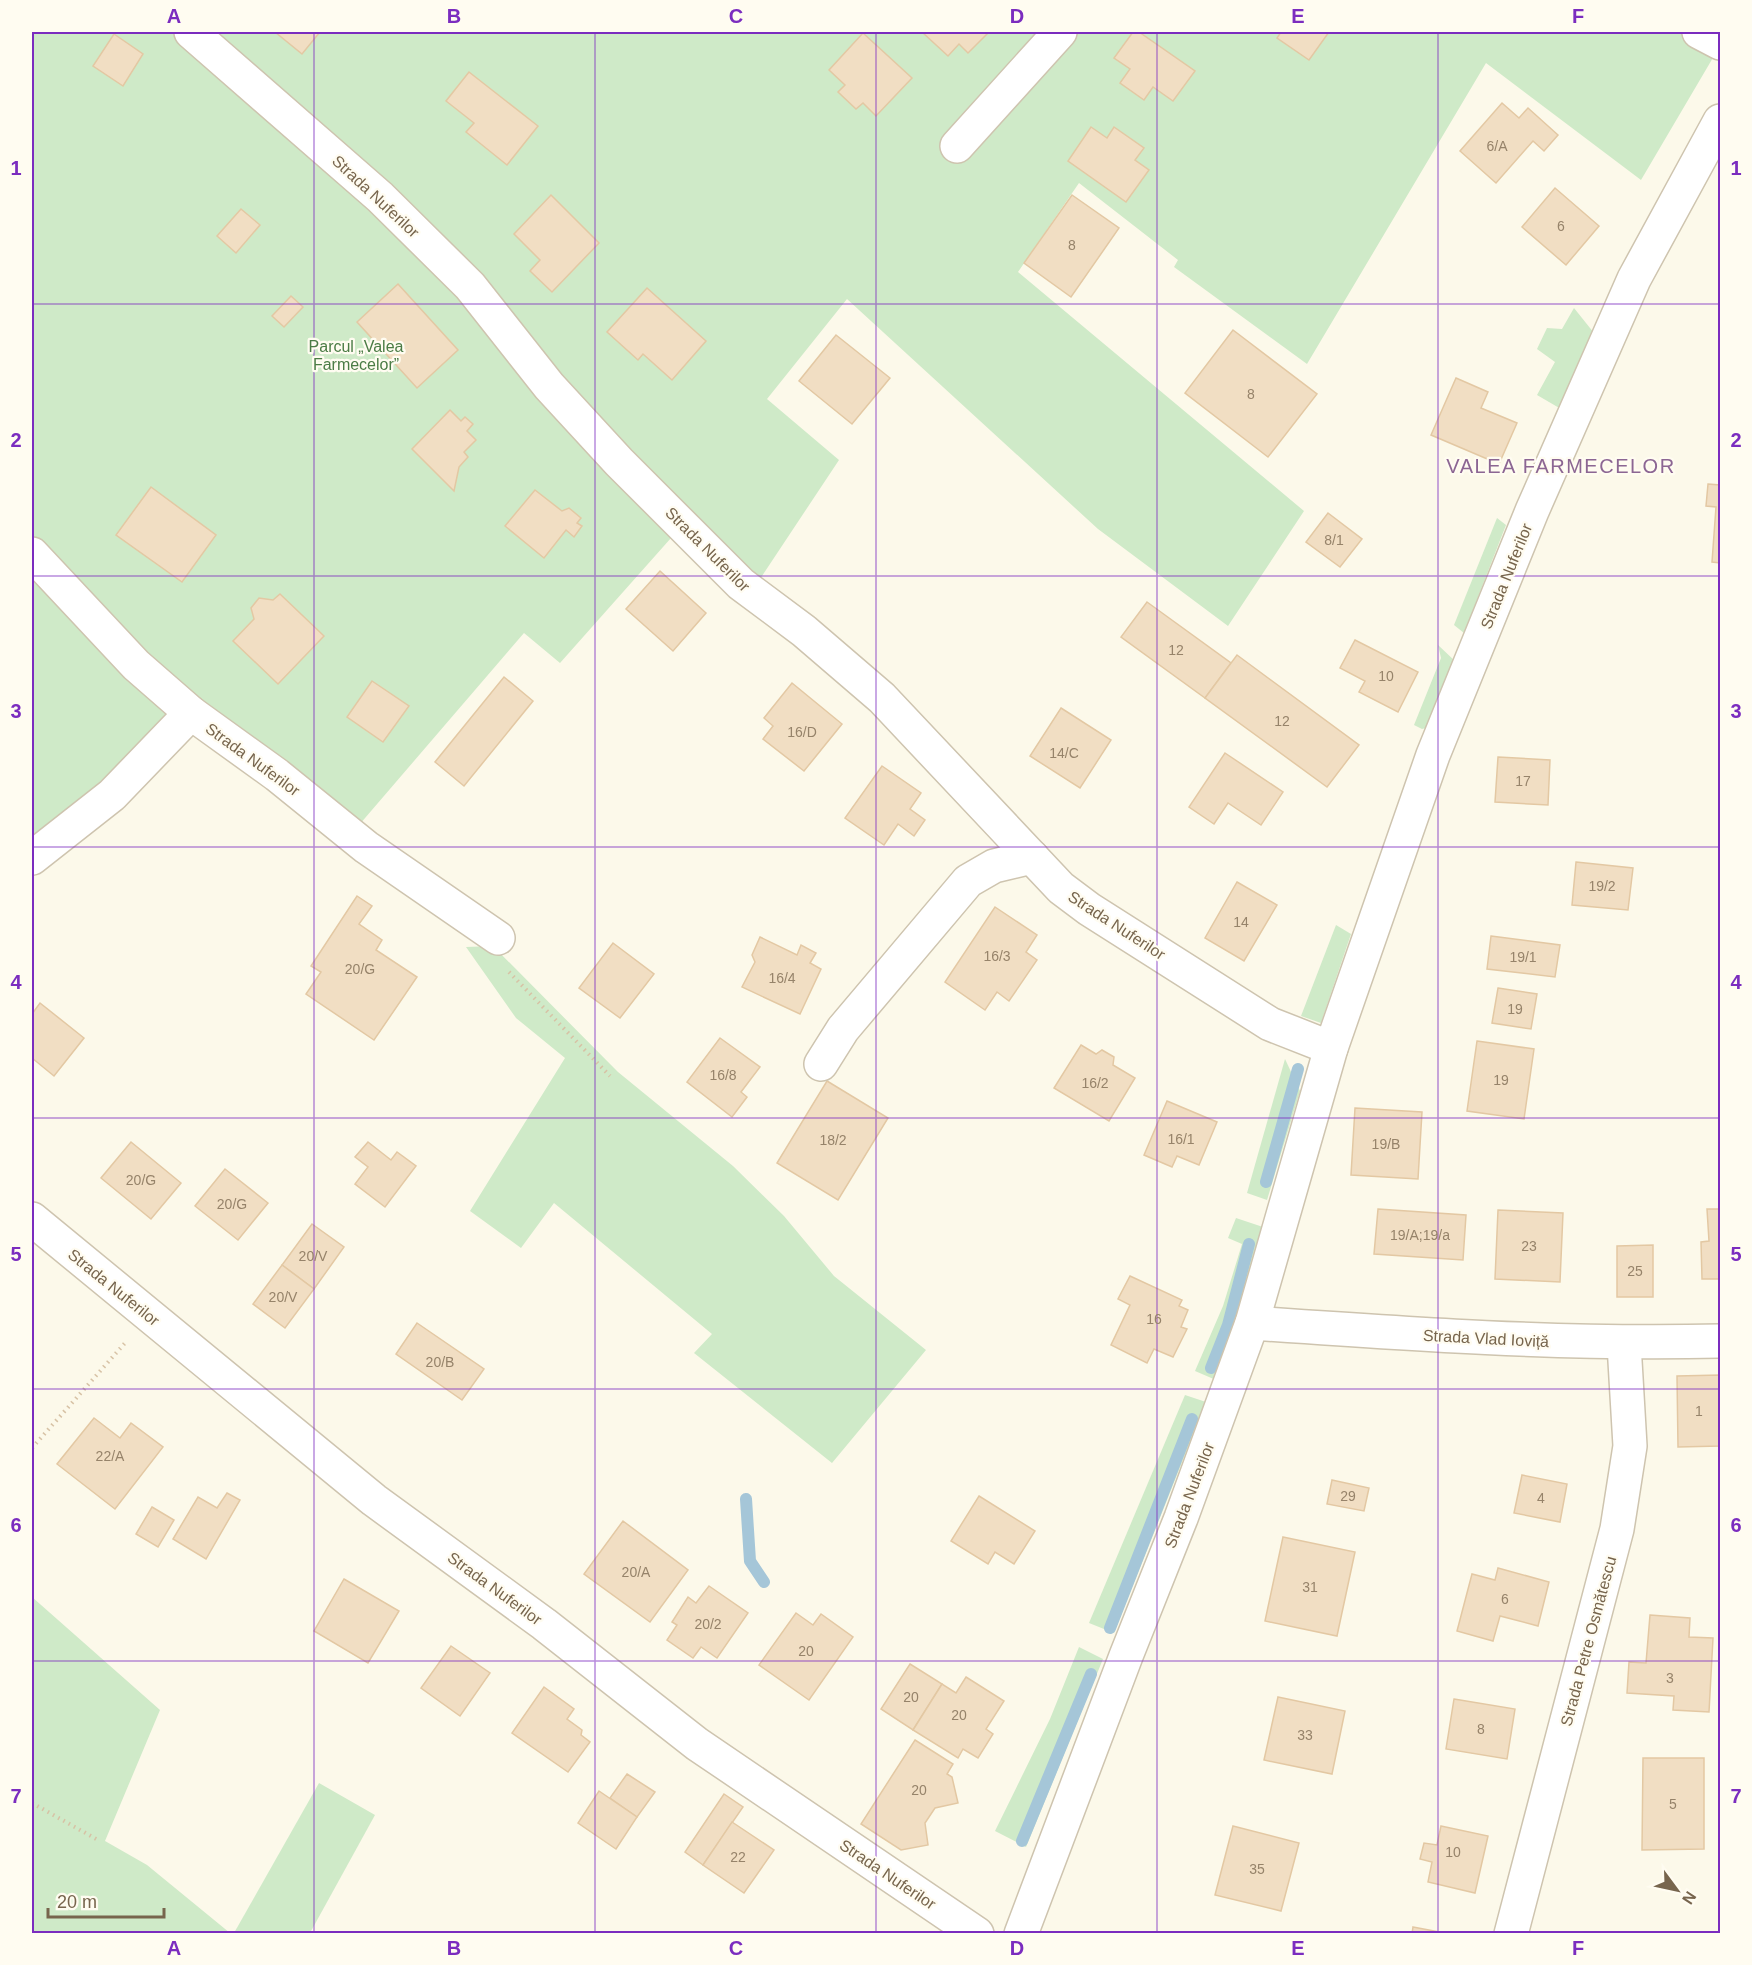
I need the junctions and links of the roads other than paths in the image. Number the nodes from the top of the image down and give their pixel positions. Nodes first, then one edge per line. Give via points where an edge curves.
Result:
1 (191, 32) edge
2 (1060, 32) edge
3 (1699, 32) edge
4 (1720, 43) edge
5 (1720, 121) edge
6 (957, 146) dead end
7 (32, 554) edge
8 (191, 713) junction
9 (1032, 857) junction
10 (32, 858) edge
11 (500, 952) road end
12 (1331, 1048) junction
13 (821, 1064) dead end
14 (32, 1219) edge
15 (1252, 1323) junction
16 (1720, 1341) edge
17 (1624, 1344) junction
18 (977, 1934) edge
19 (1021, 1934) edge
20 (1511, 1934) edge

1 - 9 street, Strada Nuferilor via 404,221 470,286 549,386 619,462 741,584 882,698
2 - 6 street
3 - 4 street
5 - 12 street, Strada Nuferilor via 1634,279 1532,511 1434,755
7 - 8 street, Strada Nuferilor via 136,665
8 - 10 street via 112,795
8 - 11 street, Strada Nuferilor via 278,775
9 - 12 street, Strada Nuferilor via 1061,888 1089,909 1270,1024
9 - 13 street via 994,866 968,881 843,1029
12 - 15 street, Strada Nuferilor
14 - 18 street, Strada Nuferilor via 374,1500 544,1624 697,1744
15 - 17 street, Strada Vlad Ioviță
15 - 19 street, Strada Nuferilor
16 - 17 street, Strada Vlad Ioviță
17 - 20 street, Strada Petre Osmătescu via 1630,1446 1617,1529

